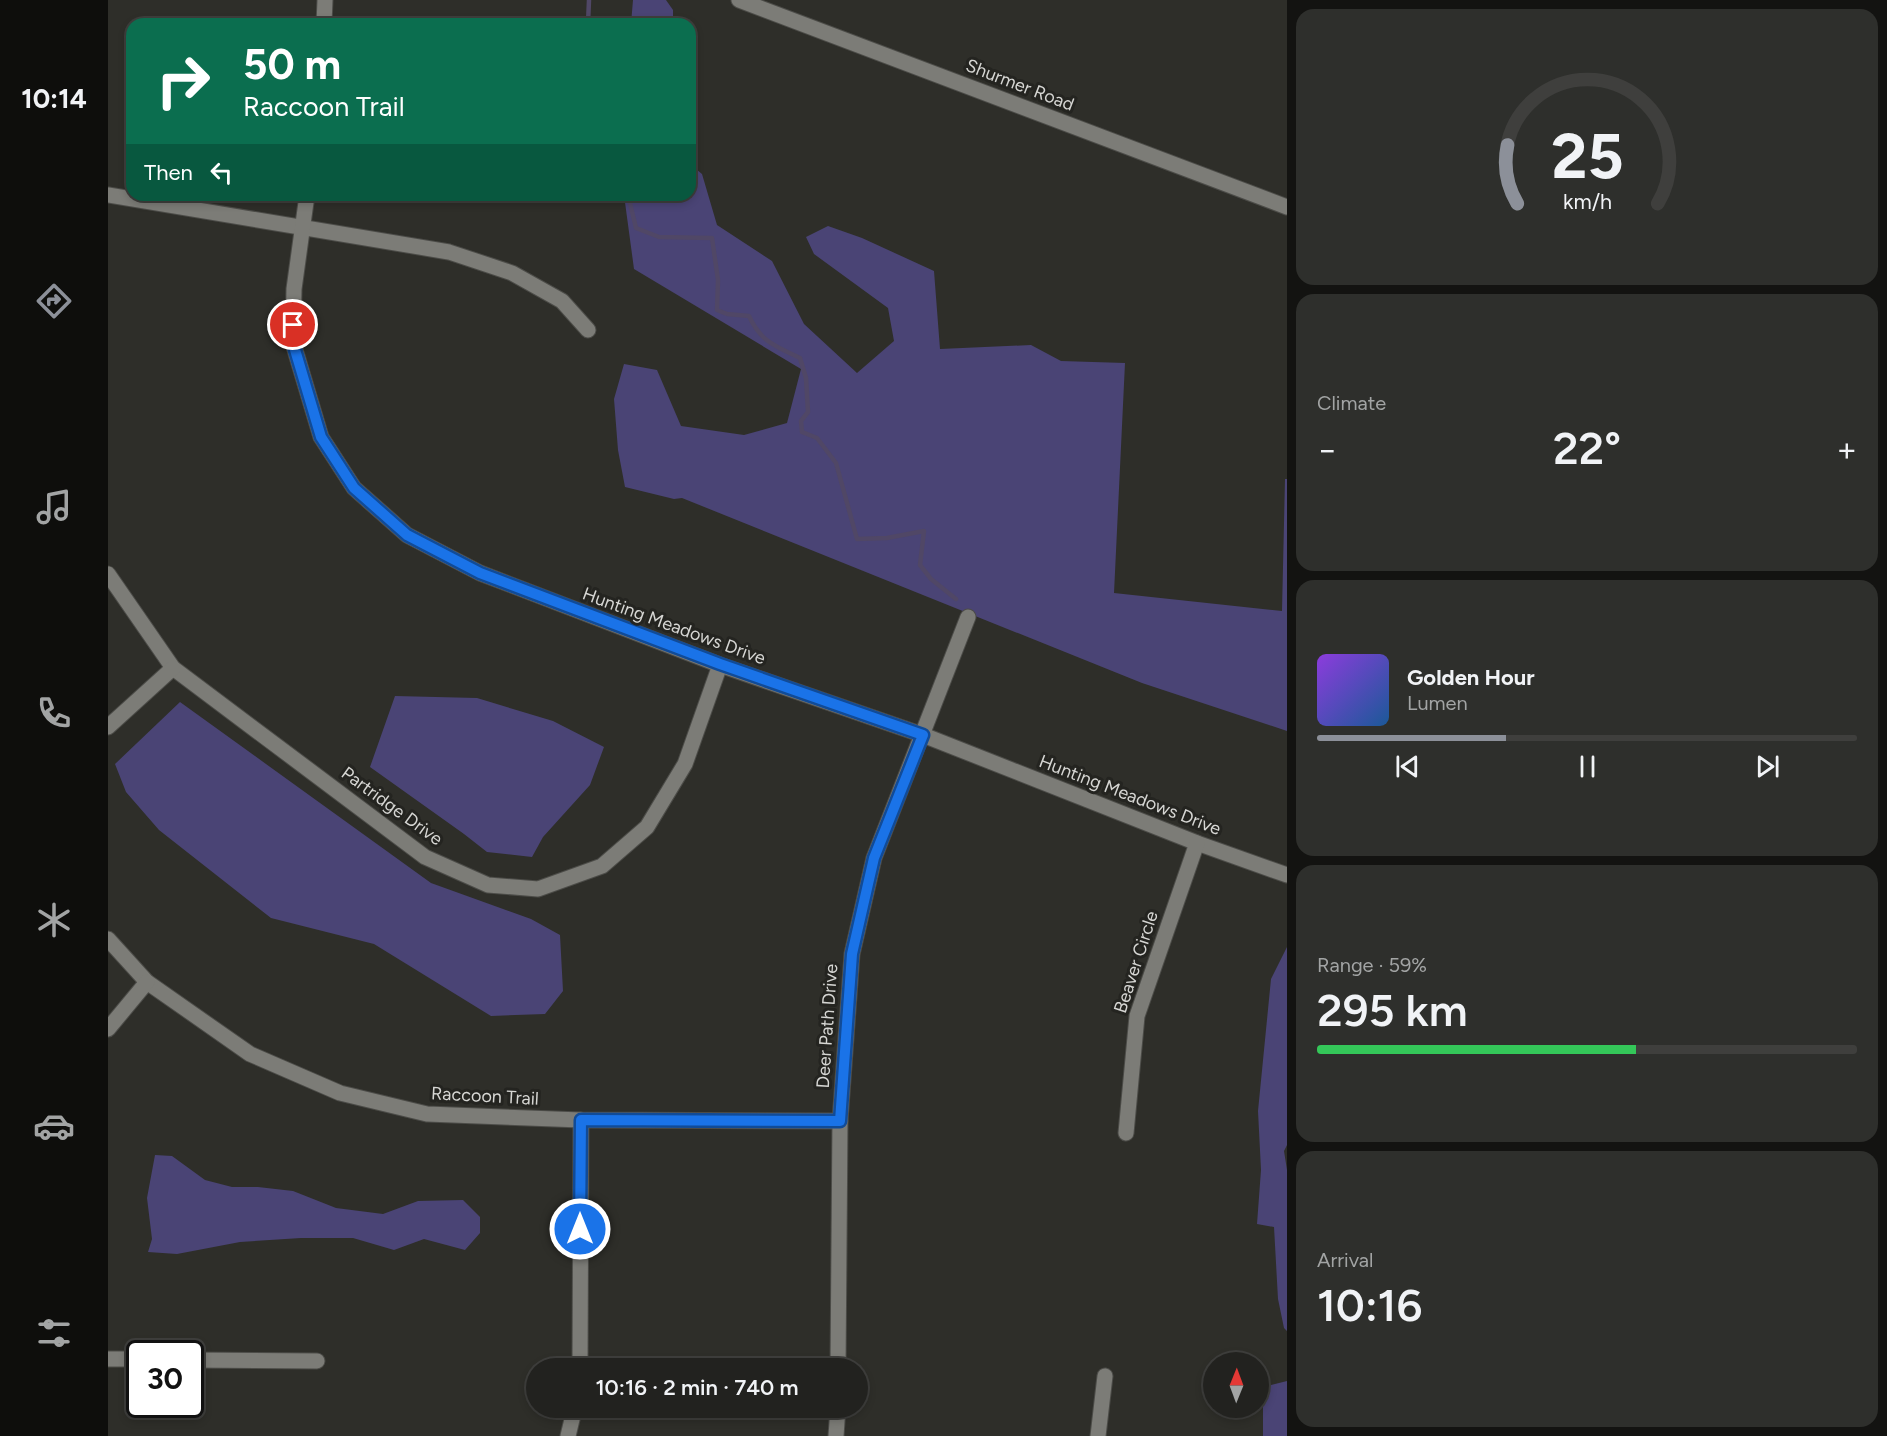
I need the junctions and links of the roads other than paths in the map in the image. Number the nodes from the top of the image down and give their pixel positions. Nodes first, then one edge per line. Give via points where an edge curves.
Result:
1 (325, 0) edge
2 (739, 0) edge
3 (324, 18) edge
4 (108, 195) edge
5 (126, 198) edge
6 (145, 201) edge
7 (306, 201) edge
8 (1287, 207) edge
9 (301, 226) junction
10 (588, 330) dead end
11 (108, 574) edge
12 (968, 617) dead end
13 (720, 664) junction
14 (173, 668) junction
15 (108, 727) edge
16 (923, 735) junction
17 (1197, 843) junction
18 (1287, 875) edge
19 (108, 939) edge
20 (147, 982) junction
21 (108, 1029) edge
22 (581, 1120) junction
23 (840, 1121) junction
24 (1126, 1133) dead end
25 (580, 1358) edge
26 (838, 1358) edge
27 (108, 1359) edge
28 (126, 1359) edge
29 (204, 1360) edge
30 (317, 1361) dead end
31 (1105, 1376) dead end
32 (572, 1418) edge
33 (837, 1418) edge
34 (568, 1436) edge
35 (836, 1436) edge
36 (1098, 1436) edge

1 - 3 street
2 - 8 street, Shurmer Road
4 - 5 street
6 - 9 street
7 - 9 street, Hunting Meadows Drive
9 - 10 street via 449,252 512,273 562,301
9 - 13 street, Hunting Meadows Drive via 293,343 321,437 354,488 407,535 480,573
11 - 14 street, Partridge Drive
12 - 16 street, Deer Path Drive
13 - 14 street, Partridge Drive via 685,764 647,827 602,866 538,889 488,885 424,857
13 - 16 street, Hunting Meadows Drive
14 - 15 street
16 - 17 street, Hunting Meadows Drive
16 - 23 street, Deer Path Drive via 874,858 852,954
17 - 18 street, Hunting Meadows Drive
17 - 24 street, Beaver Circle via 1137,1016
19 - 20 street, Raccoon Trail
20 - 21 street
20 - 22 street, Raccoon Trail via 250,1054 340,1092 427,1114
22 - 23 street, Raccoon Trail
22 - 25 street
23 - 26 street, Deer Path Drive
27 - 28 street
29 - 30 street
31 - 36 street
32 - 34 street
33 - 35 street

